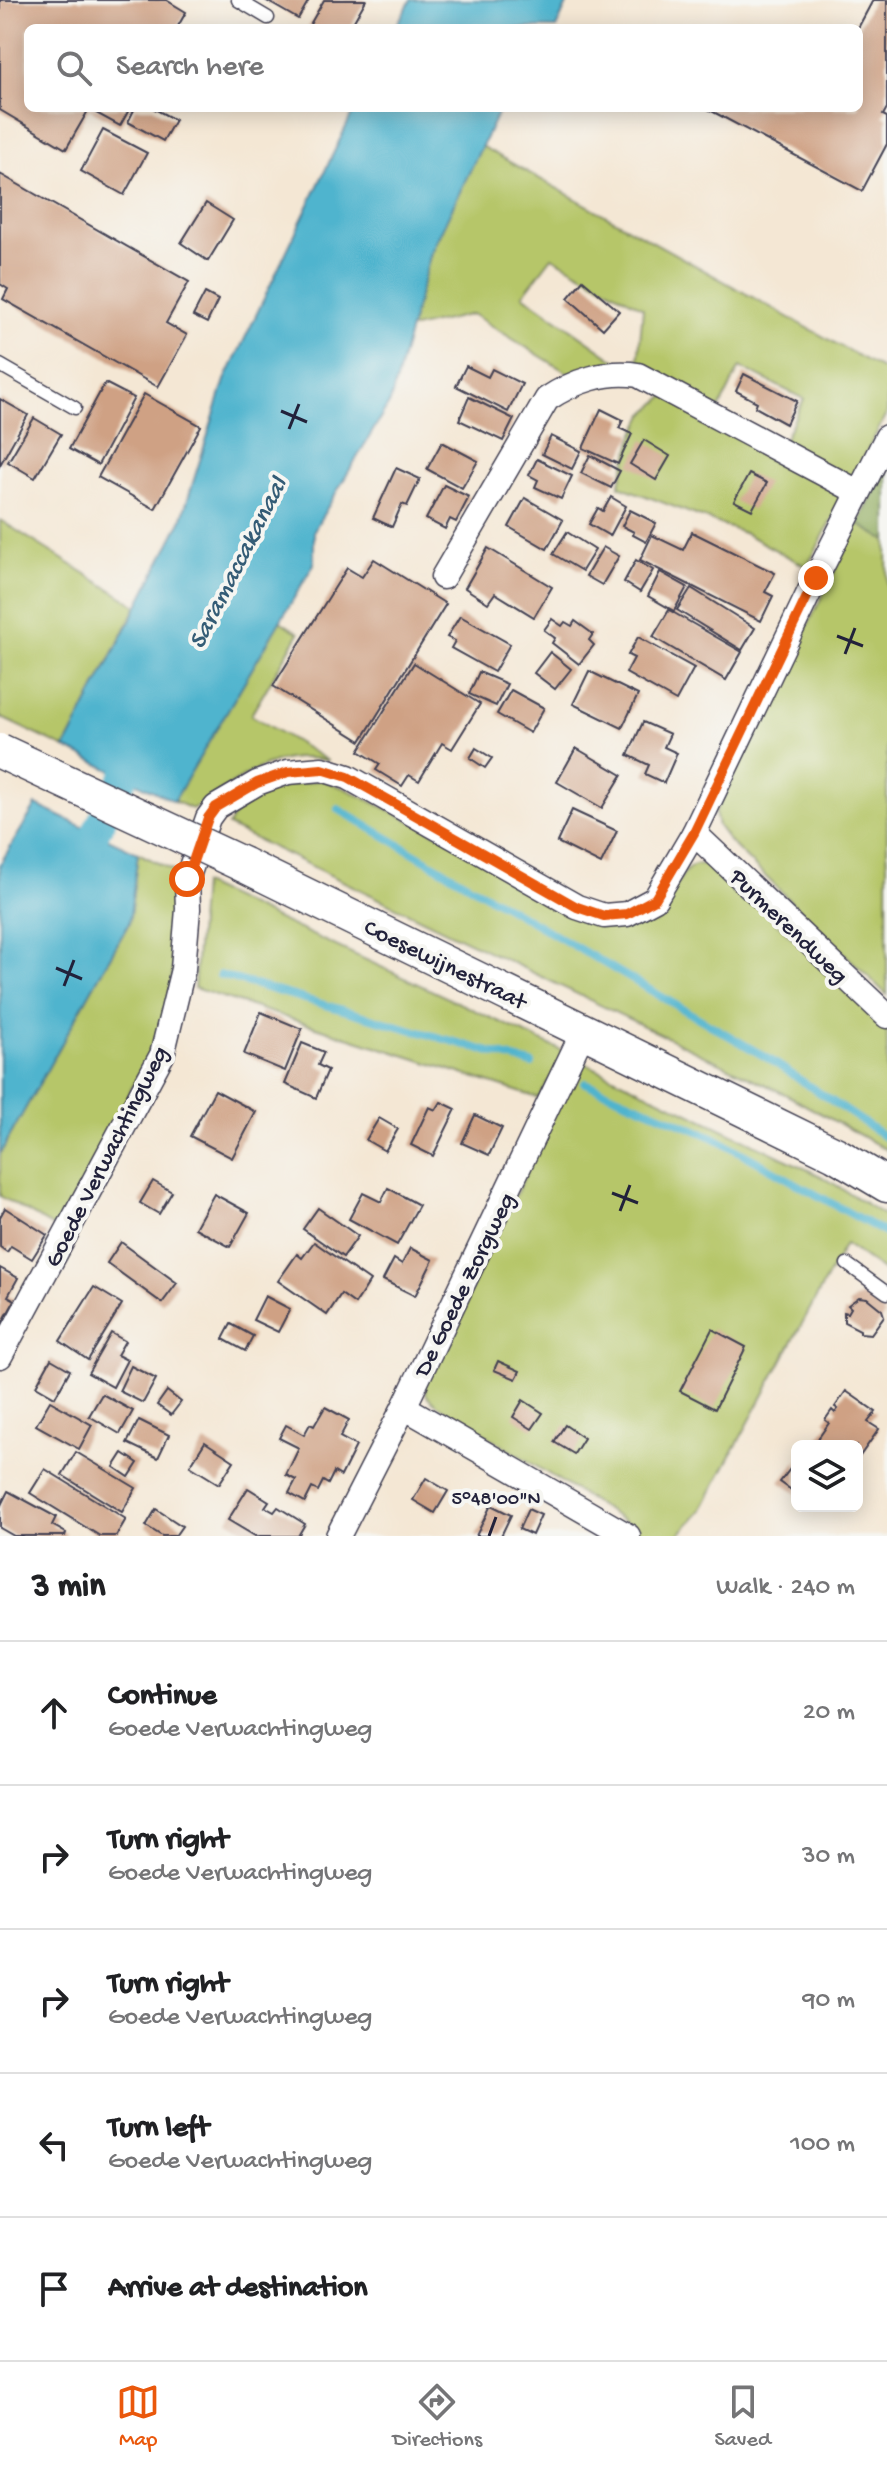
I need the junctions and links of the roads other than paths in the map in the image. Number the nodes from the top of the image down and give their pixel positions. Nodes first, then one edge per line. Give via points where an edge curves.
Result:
1 (238, 0) edge
2 (268, 18) dead end
3 (0, 365) edge
4 (75, 408) dead end
5 (887, 437) edge
6 (858, 492) junction
7 (443, 577) dead end
8 (0, 751) edge
9 (694, 833) junction
10 (887, 1016) edge
11 (584, 1030) junction
12 (887, 1185) edge
13 (847, 1264) dead end
14 (887, 1293) edge
15 (0, 1356) edge
16 (404, 1407) junction
17 (338, 1536) edge
18 (628, 1536) edge

1 - 2 lane
3 - 4 lane
5 - 6 street, Goede Verwachtingweg
6 - 7 street via 638,375 618,372 563,388 547,399
6 - 9 street, Goede Verwachtingweg
8 - 11 main road, Coesewijnestraat, bridge
9 - 10 street, Purmerendweg
9 - 15 street, Goede Verwachtingweg via 655,899 627,914 604,916 577,907 348,777 322,769 288,772 257,783 216,807 187,879 183,969 162,1055
11 - 12 main road, Coesewijnestraat
11 - 16 street, De Goede Zorgweg
13 - 14 lane
16 - 17 street, De Goede Zorgweg
16 - 18 street

